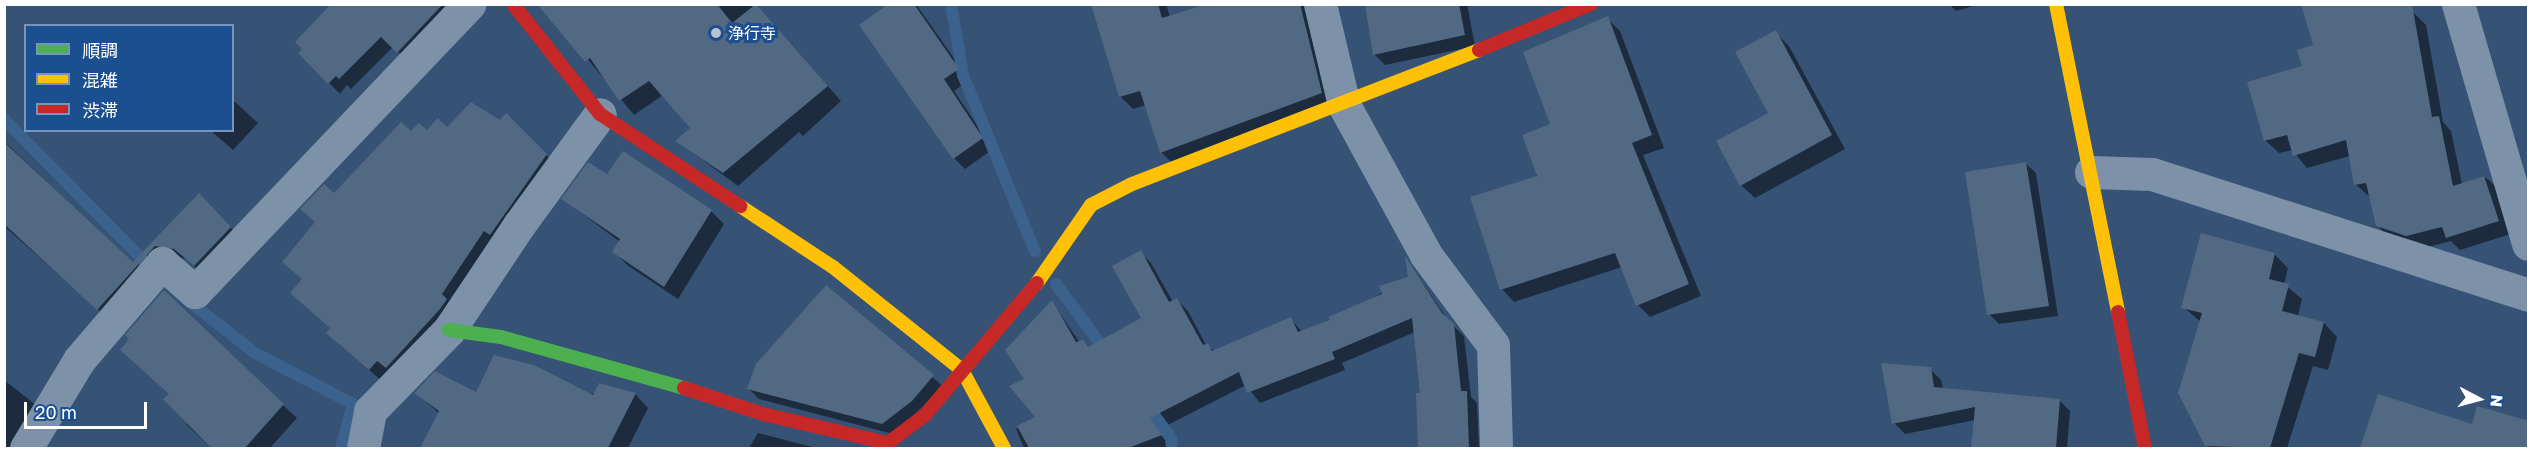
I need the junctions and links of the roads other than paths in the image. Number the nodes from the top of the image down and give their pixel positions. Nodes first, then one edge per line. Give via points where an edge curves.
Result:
1 (469, 4) edge
2 (513, 4) edge
3 (1320, 4) edge
4 (1591, 4) edge
5 (2056, 4) edge
6 (2458, 4) edge
7 (1344, 105) junction
8 (600, 114) junction
9 (2091, 172) junction
10 (2529, 244) edge
11 (2529, 295) edge
12 (449, 330) junction
13 (962, 370) junction
14 (26, 448) edge
15 (363, 448) edge
16 (1004, 448) edge
17 (1496, 448) edge
18 (2145, 448) edge

1 - 14 street via 195,292 162,263 79,360
2 - 8 street
3 - 7 street
4 - 7 street
5 - 9 street
6 - 10 street
7 - 13 street via 1132,184 1091,206 1043,276
7 - 17 street via 1426,255 1493,345
8 - 12 street
8 - 13 street via 833,267
9 - 11 street via 2152,174
9 - 18 street
12 - 13 street via 501,337 876,443 888,443 925,415
12 - 15 street via 370,411
13 - 16 street

